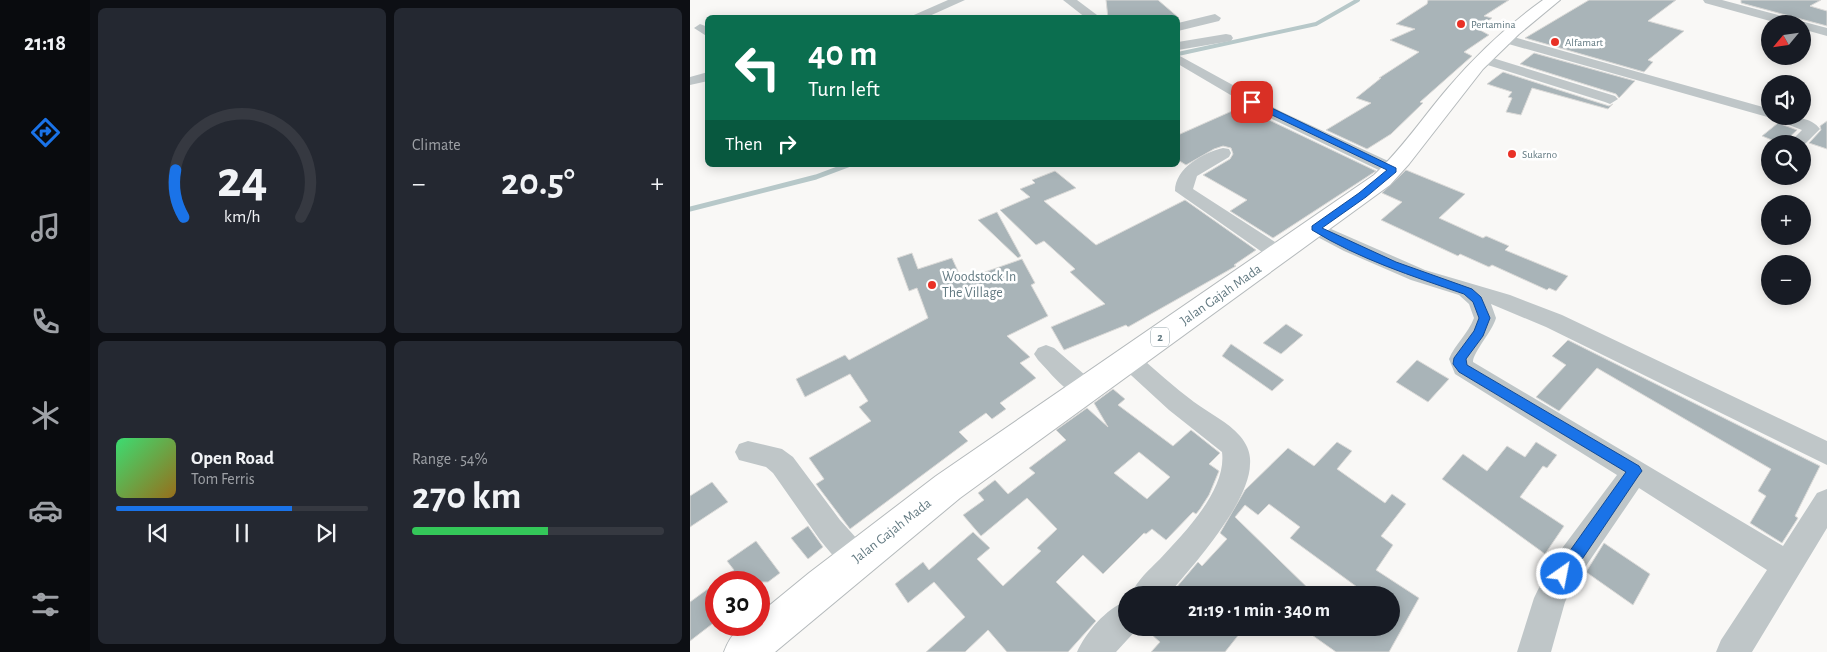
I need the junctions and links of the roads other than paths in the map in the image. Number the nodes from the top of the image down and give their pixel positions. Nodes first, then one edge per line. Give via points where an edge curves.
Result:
1 (959, 0) edge
2 (1069, 0) edge
3 (1553, 0) edge
4 (1714, 1) edge
5 (921, 15) edge
6 (1091, 15) edge
7 (1764, 15) edge
8 (1214, 18) dead end
9 (1180, 26) edge
10 (1811, 28) edge
11 (1827, 32) edge
12 (1226, 38) dead end
13 (1503, 38) junction
14 (1180, 46) edge
15 (1483, 59) junction
16 (1180, 60) edge
17 (1610, 99) dead end
18 (1761, 111) edge
19 (1804, 125) edge
20 (1806, 135) edge
21 (1223, 153) dead end
22 (1392, 170) junction
23 (1315, 228) junction
24 (1279, 254) junction
25 (1468, 292) junction
26 (1046, 354) dead end
27 (1128, 359) junction
28 (1084, 389) junction
29 (748, 452) dead end
30 (1827, 454) edge
31 (1635, 471) junction
32 (1827, 502) edge
33 (856, 560) junction
34 (1786, 565) junction
35 (1154, 586) edge
36 (1118, 626) edge
37 (744, 652) edge
38 (1094, 652) edge
39 (1534, 652) edge
40 (1732, 652) edge

1 - 5 street
2 - 6 street
3 - 13 highway, Jalan Gajah Mada / 2
4 - 7 street
8 - 9 street
10 - 11 street
12 - 14 street
13 - 15 highway, Jalan Gajah Mada / 2
13 - 18 street
15 - 17 street
15 - 22 highway, Jalan Gajah Mada / 2
16 - 22 street via 1274,114
19 - 20 street via 1812,129
21 - 24 street via 1190,172 1184,191
22 - 23 highway, Jalan Gajah Mada / 2
23 - 24 highway, Jalan Gajah Mada / 2
23 - 25 street via 1392,265
24 - 27 highway, Jalan Gajah Mada / 2
25 - 30 street via 1502,300 1554,321
25 - 31 street via 1478,300 1485,318 1479,333 1460,358 1463,368
26 - 28 street
27 - 28 highway, Jalan Gajah Mada / 2
27 - 35 street via 1185,409 1228,441 1238,460 1226,498
28 - 33 highway, Jalan Gajah Mada / 2 via 948,486
29 - 33 street via 773,457 783,465
31 - 34 street
31 - 39 street via 1562,574 1550,598
32 - 34 street
33 - 37 highway, Jalan Gajah Mada / 2
34 - 40 street
36 - 38 street

